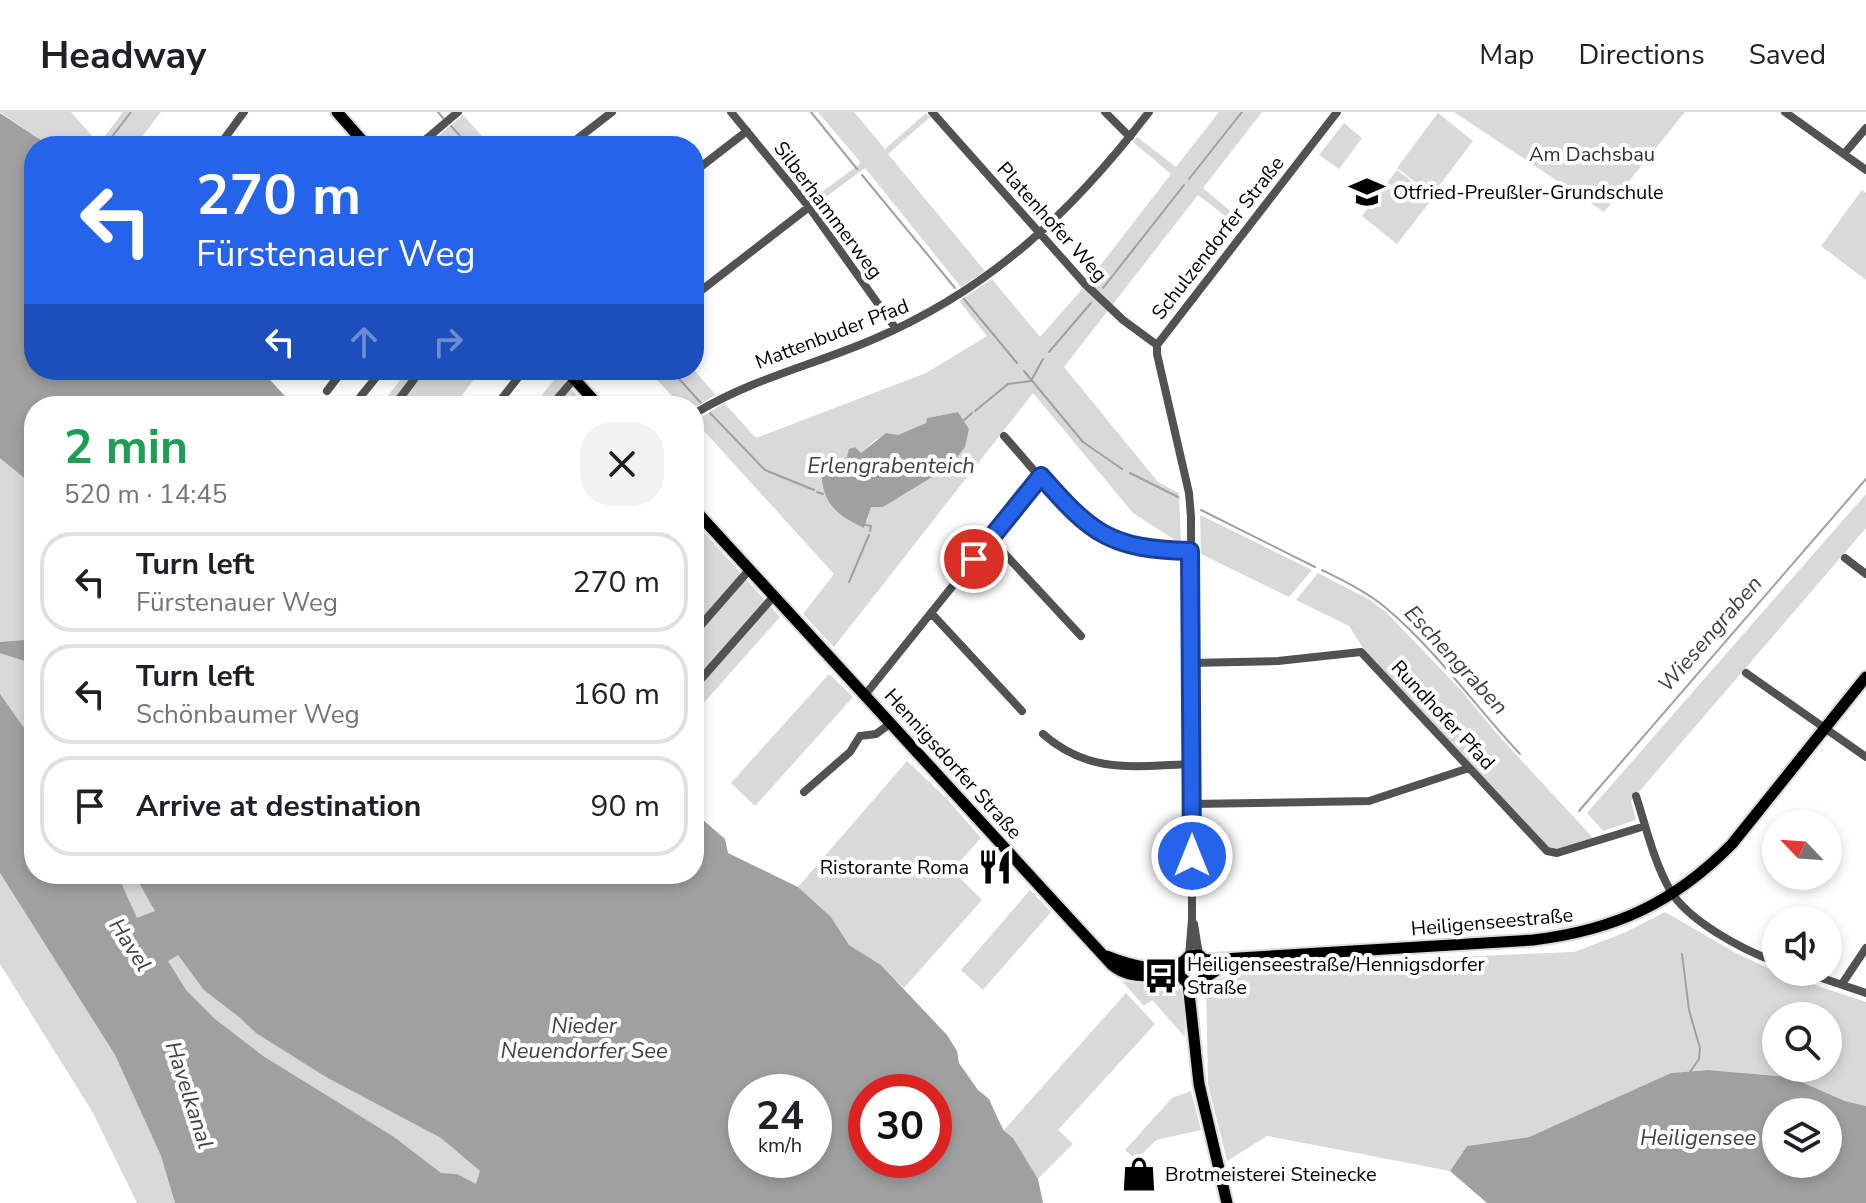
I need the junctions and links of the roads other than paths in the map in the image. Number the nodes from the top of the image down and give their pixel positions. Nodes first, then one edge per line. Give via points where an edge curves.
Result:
1 (244, 112) edge
2 (337, 112) edge
3 (458, 112) edge
4 (612, 112) edge
5 (731, 112) edge
6 (932, 112) edge
7 (1105, 112) edge
8 (1149, 112) edge
9 (1337, 112) edge
10 (1785, 112) edge
11 (1866, 128) edge
12 (747, 131) junction
13 (226, 136) edge
14 (356, 136) edge
15 (430, 136) edge
16 (581, 136) edge
17 (1130, 137) junction
18 (1844, 154) junction
19 (704, 164) edge
20 (1866, 170) edge
21 (809, 207) junction
22 (1041, 235) junction
23 (704, 288) edge
24 (896, 329) junction
25 (1157, 345) junction
26 (335, 380) edge
27 (374, 380) edge
28 (516, 380) edge
29 (575, 380) edge
30 (327, 391) dead end
31 (361, 396) edge
32 (504, 396) edge
33 (590, 396) edge
34 (704, 409) edge
35 (1004, 436) dead end
36 (1041, 476) junction
37 (704, 520) edge
38 (990, 538) junction
39 (1190, 551) junction
40 (1845, 558) dead end
41 (750, 569) junction
42 (1866, 574) edge
43 (774, 596) junction
44 (932, 614) junction
45 (704, 622) edge
46 (1081, 636) dead end
47 (1190, 663) junction
48 (1746, 673) dead end
49 (704, 676) edge
50 (1866, 677) edge
51 (865, 695) junction
52 (1022, 711) dead end
53 (891, 723) junction
54 (1823, 730) junction
55 (1043, 734) dead end
56 (1866, 757) edge
57 (1192, 764) junction
58 (1469, 768) junction
59 (804, 792) dead end
60 (1636, 796) dead end
61 (1192, 804) junction
62 (1645, 826) junction
63 (1673, 894) junction
64 (1866, 948) edge
65 (1106, 956) junction
66 (1762, 957) edge
67 (1194, 958) junction
68 (1255, 958) junction
69 (1205, 979) junction
70 (1185, 980) junction
71 (1842, 984) joint
72 (1866, 993) edge
73 (1195, 1026) junction
74 (1227, 1203) edge

1 - 13 street
2 - 14 main road
3 - 15 street
4 - 16 street
5 - 12 street, Silberhammerweg
6 - 22 street, Platenhofer Weg
7 - 17 street
8 - 17 street, Mattenbuder Pfad
9 - 25 street, Schulzendorfer Straße
10 - 18 street
11 - 18 street
12 - 19 street
12 - 21 street, Silberhammerweg
17 - 22 street, Mattenbuder Pfad
18 - 20 street
21 - 23 street
21 - 24 street, Silberhammerweg
22 - 24 street, Mattenbuder Pfad via 982,280
22 - 25 street, Platenhofer Weg via 1101,300
24 - 34 street, Mattenbuder Pfad via 758,380
25 - 39 street, Schulzendorfer Straße via 1189,493
26 - 30 street
27 - 31 street
28 - 32 street
29 - 33 main road
35 - 36 street
36 - 38 street
36 - 39 street via 1098,532 1136,546
37 - 41 main road, Hennigsdorfer Straße
38 - 44 street
38 - 46 street
39 - 47 street, Schulzendorfer Straße
40 - 42 street
41 - 43 main road, Hennigsdorfer Straße
41 - 45 street
43 - 49 street
43 - 51 main road, Hennigsdorfer Straße
44 - 51 street
44 - 52 street
47 - 57 street, Schulzendorfer Straße
47 - 58 street, Rundhofer Pfad via 1361,652
48 - 54 street
50 - 54 main road, Heiligenseestraße
51 - 53 main road, Hennigsdorfer Straße
53 - 59 street via 876,734 860,736 850,752
53 - 65 main road, Hennigsdorfer Straße
54 - 56 street
54 - 63 main road, Heiligenseestraße via 1732,844
55 - 57 street via 1067,753 1098,764
57 - 61 street, Schulzendorfer Straße
58 - 61 street via 1369,801
58 - 62 street, Rundhofer Pfad via 1547,851 1557,853
60 - 62 street
61 - 67 street, Schulzendorfer Straße
62 - 63 street
63 - 66 street via 1727,939
63 - 68 main road, Heiligenseestraße via 1621,921 1568,936
64 - 71 street
65 - 67 main road, Hennigsdorfer Straße via 1144,968
65 - 70 main road, Hennigsdorfer Straße via 1125,974
67 - 68 main road, Heiligenseestraße
67 - 69 main road via 1209,966
67 - 70 main road
68 - 69 main road, Heiligenseestraße via 1220,968
69 - 70 main road, Hennigsdorfer Straße
69 - 73 main road
70 - 73 main road
71 - 72 street
73 - 74 main road via 1202,1097

